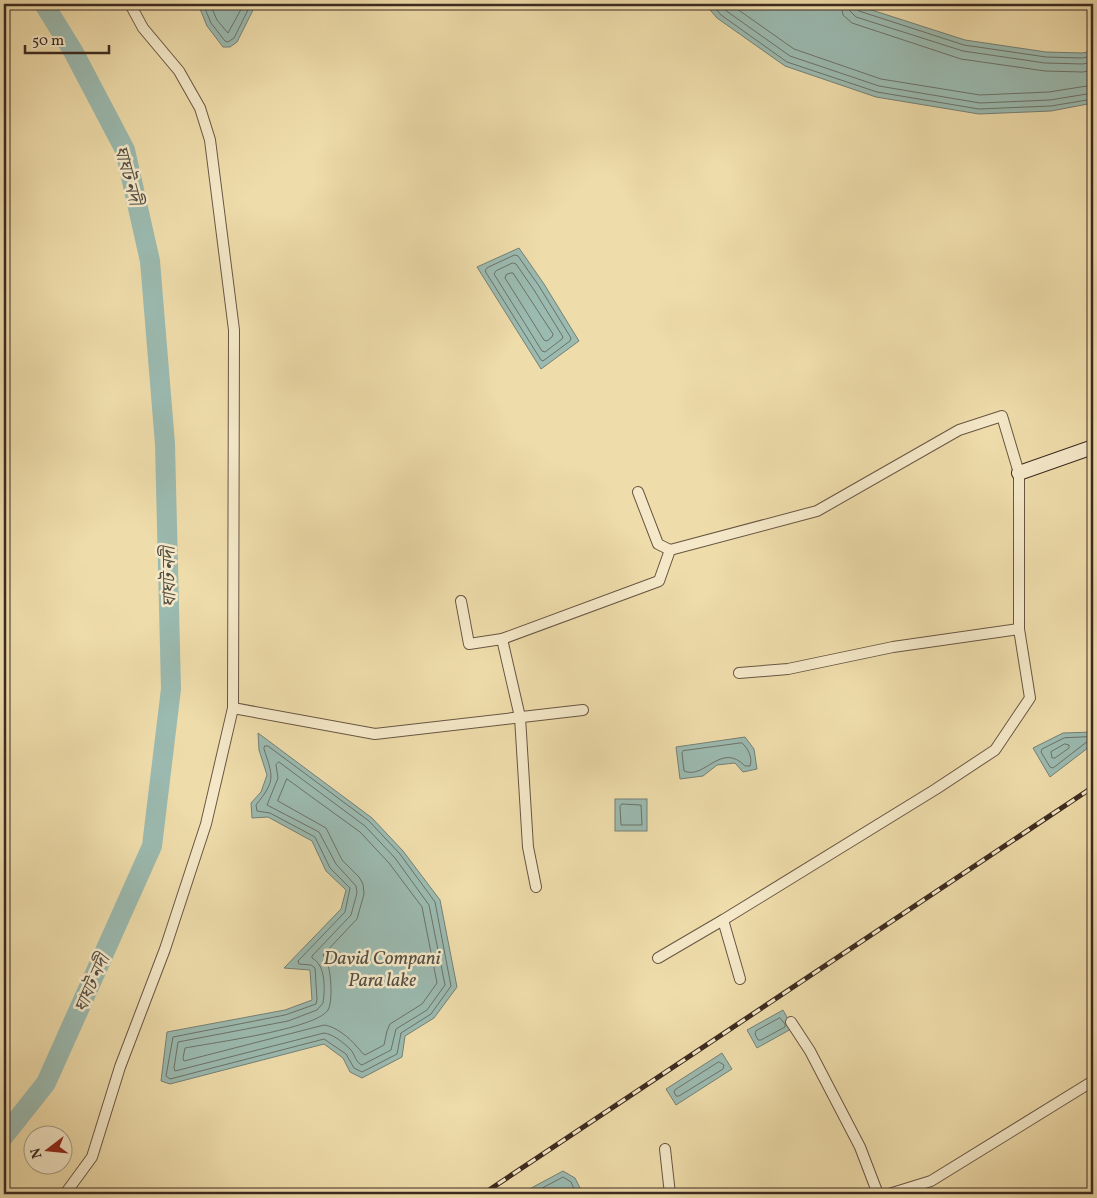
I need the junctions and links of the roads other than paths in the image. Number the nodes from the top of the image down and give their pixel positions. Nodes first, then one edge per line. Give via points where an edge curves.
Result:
1 (130, 4) edge
2 (1093, 447) edge
3 (1019, 473) junction
4 (638, 492) dead end
5 (670, 550) junction
6 (461, 601) dead end
7 (1019, 629) junction
8 (502, 639) junction
9 (739, 673) dead end
10 (232, 708) junction
11 (584, 710) dead end
12 (520, 717) junction
13 (536, 887) dead end
14 (723, 920) junction
15 (658, 958) dead end
16 (740, 979) dead end
17 (791, 1022) dead end
18 (1093, 1080) edge
19 (665, 1149) dead end
20 (65, 1194) edge
21 (669, 1194) edge
22 (691, 1194) edge
23 (878, 1194) edge
24 (889, 1194) edge

1 - 10 street via 143,28 179,71 200,108 210,140 234,330
2 - 3 street
3 - 5 street via 1002,416 959,430 816,511
3 - 7 street
4 - 5 street via 658,544
5 - 8 street via 658,581
6 - 8 street via 469,644
7 - 9 street via 894,647 788,669
7 - 14 street via 1030,698 995,750
8 - 12 street
10 - 12 street via 375,734
10 - 20 street via 206,824 165,948 120,1067 92,1157
11 - 12 street
12 - 13 street via 528,847
14 - 15 street
14 - 16 street
17 - 23 street via 810,1051 860,1147
18 - 24 street via 931,1181
19 - 21 street
21 - 22 street

